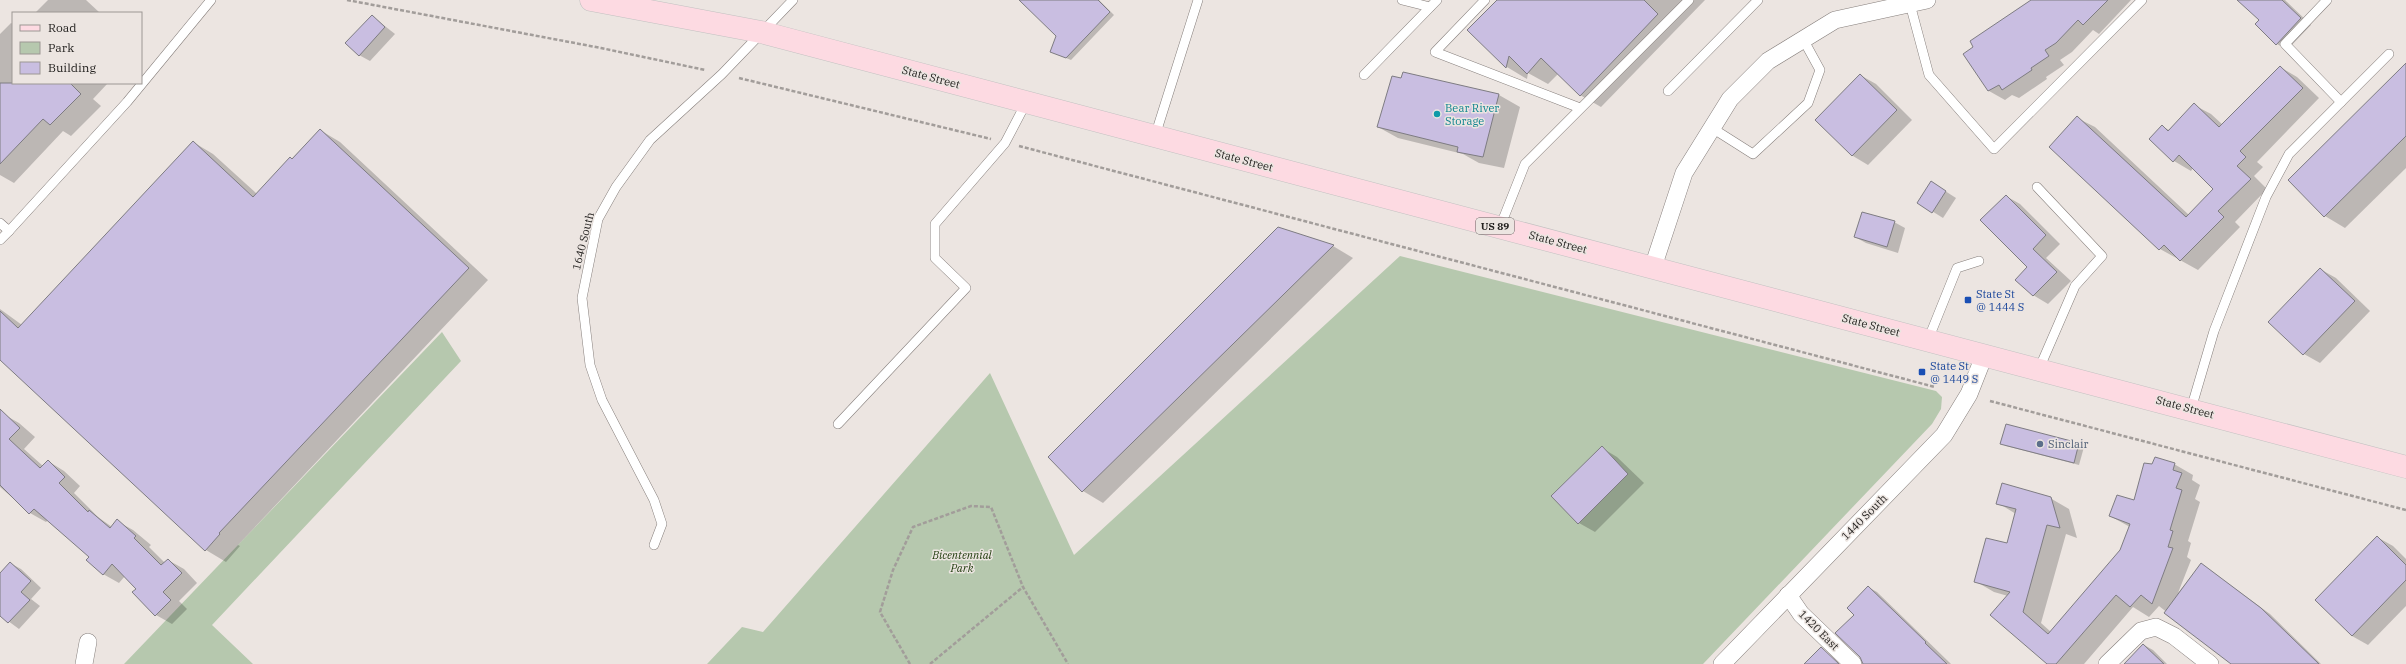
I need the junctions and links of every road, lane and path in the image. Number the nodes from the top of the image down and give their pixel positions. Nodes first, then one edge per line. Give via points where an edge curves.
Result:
1 (211, 0) edge
2 (347, 0) edge
3 (591, 0) edge
4 (793, 0) edge
5 (1198, 0) edge
6 (1402, 0) edge
7 (1437, 0) edge
8 (1485, 0) edge
9 (1689, 0) edge
10 (1758, 0) edge
11 (1927, 0) edge
12 (2142, 0) edge
13 (2327, 0) edge
14 (1910, 4) junction
15 (1430, 7) junction
16 (762, 32) junction
17 (1803, 39) junction
18 (2389, 54) dead end
19 (722, 74) junction
20 (1364, 75) dead end
21 (142, 84) edge
22 (142, 84) edge
23 (1668, 91) dead end
24 (2341, 102) junction
25 (1026, 103) junction
26 (1580, 108) junction
27 (1712, 128) junction
28 (1155, 136) junction
29 (1005, 143) junction
30 (2037, 187) dead end
31 (0, 223) edge
32 (1500, 227) junction
33 (9, 231) junction
34 (0, 240) edge
35 (1979, 261) dead end
36 (1653, 267) junction
37 (1928, 340) junction
38 (1984, 356) junction
39 (2039, 369) junction
40 (1935, 387) dead end
41 (1990, 401) dead end
42 (2191, 409) junction
43 (838, 424) dead end
44 (2406, 466) edge
45 (2406, 510) edge
46 (654, 545) dead end
47 (1023, 587) junction
48 (1788, 595) junction
49 (88, 642) dead end
50 (84, 664) edge
51 (910, 664) edge
52 (930, 664) edge
53 (1068, 664) edge
54 (1722, 664) edge
55 (1853, 664) edge
56 (2107, 664) edge
57 (2210, 664) edge

1 - 22 lane
2 - 19 path
3 - 16 main road, State Street / US 89
4 - 16 lane, 1640 South
5 - 28 lane
6 - 15 lane
7 - 15 lane
8 - 26 lane via 1435,52
9 - 26 lane
10 - 23 lane
11 - 14 street
12 - 14 lane via 1994,149 1929,75
13 - 24 lane via 2285,44
14 - 17 street via 1835,20
15 - 20 lane
16 - 19 lane, 1640 South
16 - 25 main road, State Street / US 89
17 - 27 street via 1768,61 1730,99
17 - 27 lane via 1820,70 1808,103 1753,154
18 - 24 lane
19 - 29 path
19 - 46 lane, 1640 South via 650,140 616,187 598,219 582,298 590,365 600,393 654,500 662,524
21 - 33 lane
24 - 42 lane via 2289,154 2266,197 2214,331
25 - 28 main road, State Street / US 89
25 - 29 lane
26 - 32 lane via 1525,164
27 - 36 street via 1684,173
28 - 32 main road, State Street / US 89
29 - 40 path
29 - 43 lane via 935,224 935,258 966,288
30 - 39 lane via 2102,256 2075,286
31 - 33 lane
32 - 36 main road, State Street / US 89
33 - 34 lane
35 - 37 lane via 1957,268
36 - 37 main road, State Street / US 89
37 - 38 main road, State Street / US 89
38 - 39 main road, State Street / US 89
38 - 48 street, 1440 South via 1969,394 1944,435
39 - 42 main road, State Street / US 89
41 - 45 path
42 - 44 main road, State Street / US 89
47 - 51 path via 991,507 971,506 913,527 893,570 880,612
47 - 52 path
47 - 53 path
48 - 54 street, 1440 South
48 - 55 street, 1420 East via 1802,614
49 - 50 street
56 - 57 street via 2141,631 2156,627 2174,636

